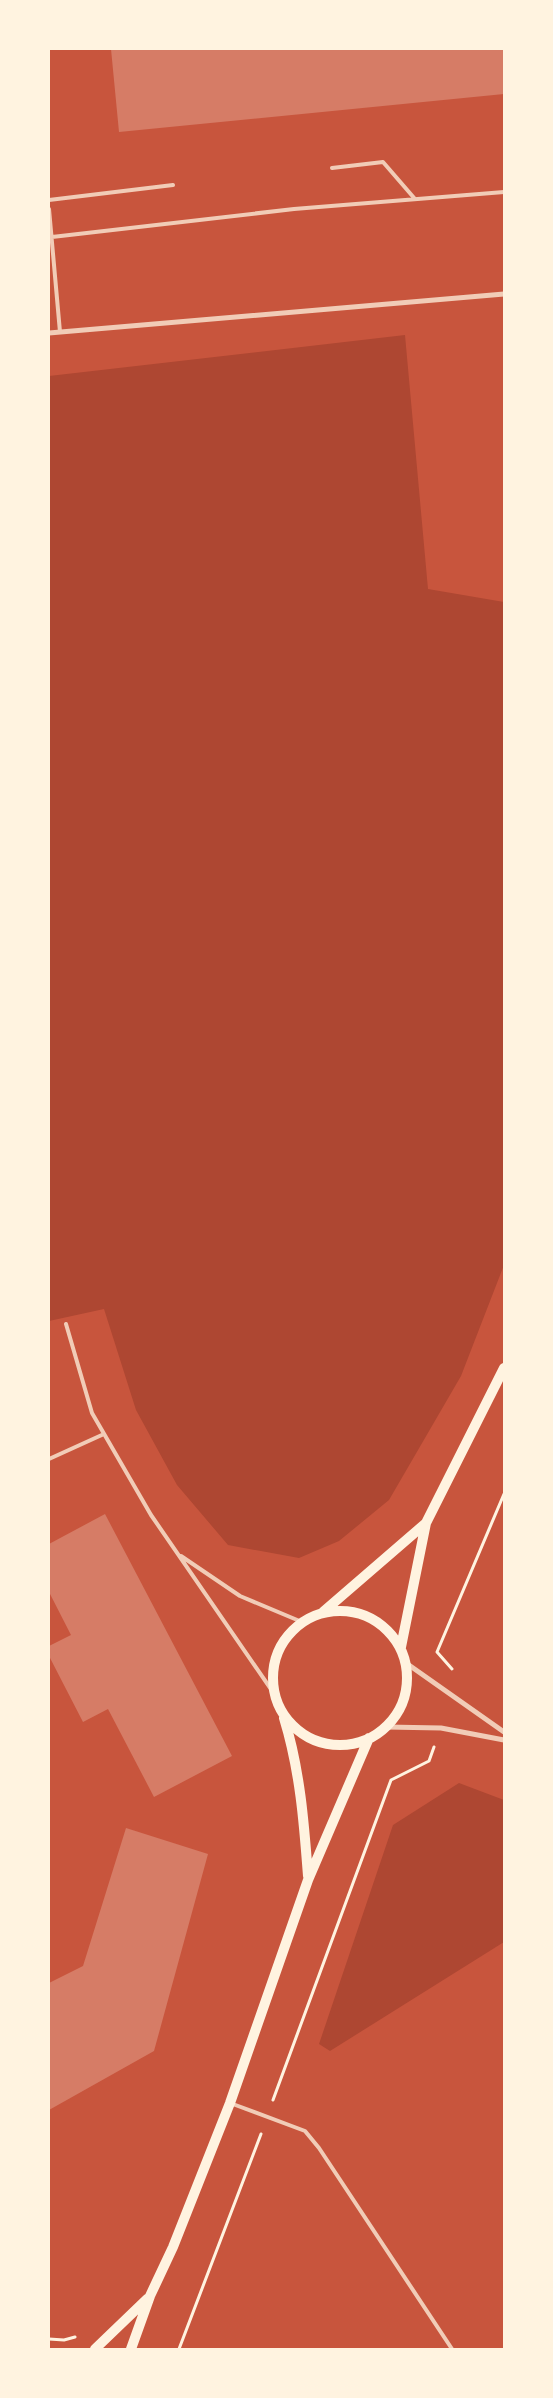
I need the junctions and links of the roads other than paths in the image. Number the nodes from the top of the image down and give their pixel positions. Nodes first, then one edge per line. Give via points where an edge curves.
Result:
1 (332, 168) dead end
2 (173, 185) dead end
3 (504, 192) edge
4 (415, 199) junction
5 (49, 200) edge
6 (49, 209) edge
7 (52, 237) junction
8 (49, 257) edge
9 (54, 257) junction
10 (504, 294) edge
11 (60, 332) junction
12 (49, 333) edge
13 (66, 1324) dead end
14 (504, 1368) edge
15 (104, 1434) junction
16 (49, 1459) edge
17 (426, 1522) junction
18 (179, 1554) junction
19 (323, 1613) junction
20 (302, 1622) junction
21 (400, 1647) junction
22 (406, 1663) junction
23 (275, 1695) junction
24 (281, 1709) junction
25 (386, 1727) junction
26 (504, 1732) edge
27 (369, 1738) junction
28 (504, 1740) edge
29 (308, 1880) junction
30 (230, 2103) junction
31 (150, 2296) junction
32 (96, 2349) edge
33 (131, 2349) edge
34 (452, 2349) edge

1 - 4 lane via 383,162
2 - 5 lane
3 - 4 lane
4 - 7 lane via 294,209
6 - 7 lane
7 - 9 lane
8 - 9 lane
9 - 11 lane
10 - 11 street
11 - 12 street
13 - 15 lane via 92,1413
14 - 17 main road
15 - 16 lane
15 - 18 lane via 151,1516
17 - 19 main road
17 - 21 main road
18 - 20 lane via 240,1596
18 - 23 lane
19 - 20 main road
19 - 21 main road via 346,1610 368,1616 387,1629
20 - 23 main road via 287,1636 277,1654 273,1675
21 - 22 main road
22 - 25 main road via 407,1686 400,1708
22 - 26 street
23 - 24 main road
24 - 27 main road via 293,1726 310,1738 329,1744 350,1744
24 - 29 main road via 299,1781
25 - 27 main road
25 - 28 street via 441,1728
27 - 29 main road
29 - 30 main road
30 - 31 main road
30 - 34 lane via 305,2131
31 - 32 main road
31 - 33 main road

